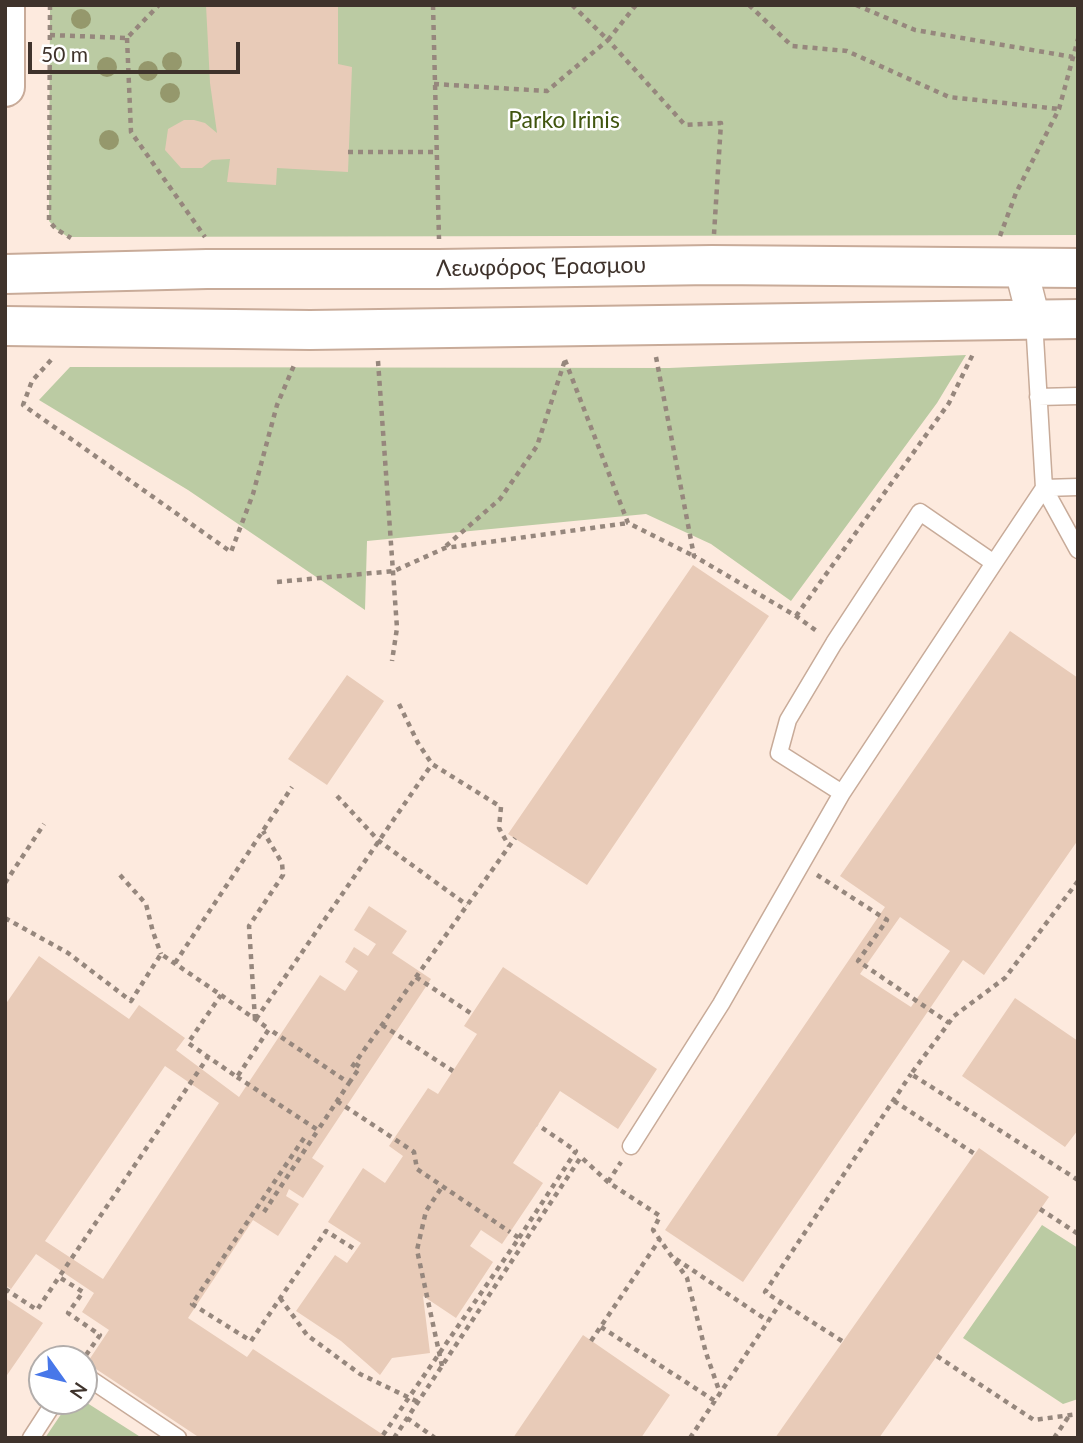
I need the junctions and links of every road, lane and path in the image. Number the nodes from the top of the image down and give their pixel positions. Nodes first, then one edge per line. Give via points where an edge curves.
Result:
1 (50, 5) edge
2 (159, 5) edge
3 (433, 5) edge
4 (572, 5) edge
5 (636, 5) edge
6 (749, 5) edge
7 (856, 5) edge
8 (5, 6) edge
9 (50, 35) junction
10 (127, 38) junction
11 (1078, 39) edge
12 (608, 40) junction
13 (1073, 57) junction
14 (5, 71) edge
15 (434, 84) junction
16 (5, 87) edge
17 (1059, 109) junction
18 (348, 152) dead end
19 (436, 152) junction
20 (1010, 255) junction
21 (712, 265) junction
22 (1078, 268) edge
23 (207, 269) junction
24 (439, 269) junction
25 (91, 271) junction
26 (5, 274) edge
27 (1078, 319) edge
28 (1034, 320) junction
29 (650, 325) junction
30 (5, 326) edge
31 (379, 329) junction
32 (310, 330) junction
33 (558, 343) junction
34 (975, 349) dead end
35 (1078, 396) edge
36 (1038, 397) junction
37 (23, 405) dead end
38 (1078, 487) edge
39 (1044, 488) junction
40 (628, 523) junction
41 (445, 548) junction
42 (1078, 550) edge
43 (694, 556) junction
44 (994, 562) junction
45 (394, 570) junction
46 (277, 582) dead end
47 (796, 616) junction
48 (834, 643) junction
49 (392, 661) dead end
50 (399, 704) dead end
51 (432, 764) junction
52 (292, 787) dead end
53 (842, 793) junction
54 (337, 796) dead end
55 (44, 824) dead end
56 (263, 831) junction
57 (515, 838) dead end
58 (379, 841) junction
59 (509, 846) junction
60 (802, 864) junction
61 (120, 875) dead end
62 (1078, 881) edge
63 (5, 883) edge
64 (467, 905) junction
65 (5, 918) edge
66 (162, 954) junction
67 (175, 962) junction
68 (416, 976) junction
69 (221, 995) junction
70 (472, 1014) dead end
71 (256, 1019) junction
72 (950, 1023) junction
73 (382, 1025) junction
74 (269, 1029) junction
75 (208, 1057) junction
76 (453, 1070) dead end
77 (911, 1074) junction
78 (237, 1077) junction
79 (349, 1083) junction
80 (337, 1101) junction
81 (894, 1101) junction
82 (538, 1125) dead end
83 (318, 1130) junction
84 (304, 1138) dead end
85 (631, 1146) dead end
86 (975, 1154) dead end
87 (1077, 1177) edge
88 (442, 1186) junction
89 (1040, 1209) dead end
90 (264, 1212) dead end
91 (1078, 1234) edge
92 (519, 1238) junction
93 (660, 1238) junction
94 (356, 1250) dead end
95 (674, 1258) junction
96 (59, 1277) junction
97 (5, 1289) edge
98 (280, 1298) junction
99 (781, 1302) junction
100 (768, 1321) junction
101 (601, 1326) junction
102 (591, 1341) dead end
103 (842, 1341) dead end
104 (93, 1345) edge
105 (937, 1356) dead end
106 (442, 1367) junction
107 (98, 1385) edge
108 (720, 1393) junction
109 (715, 1401) junction
110 (418, 1402) junction
111 (46, 1415) edge
112 (1069, 1415) junction
113 (1078, 1415) edge
114 (407, 1418) junction
115 (383, 1435) dead end
116 (692, 1435) edge
117 (31, 1438) edge
118 (177, 1438) edge
119 (394, 1438) edge
120 (435, 1438) edge
121 (701, 1438) edge
122 (1054, 1438) edge

1 - 9 path
2 - 10 path
3 - 15 path
4 - 12 path
5 - 12 path
6 - 17 path via 792,46 847,51 949,97
7 - 13 path via 915,30
8 - 14 street
9 - 10 path
9 - 25 path via 49,221 68,237 94,240
10 - 23 path via 131,132 205,237
11 - 13 path
12 - 15 path via 547,91
12 - 21 path via 685,125 721,124
13 - 17 path
14 - 16 street
15 - 19 path
17 - 20 path via 1016,193
18 - 19 path
19 - 24 path
20 - 21 street, Λεωφόρος Έρασμου
20 - 22 street, Λεωφόρος Έρασμου
20 - 28 street
21 - 24 street, Λεωφόρος Έρασμου
23 - 24 street, Λεωφόρος Έρασμου
23 - 25 street, Λεωφόρος Έρασμου
25 - 26 street, Λεωφόρος Έρασμου
27 - 28 street
28 - 29 street
28 - 36 lane
29 - 33 street
29 - 43 path
30 - 32 street
31 - 32 street
31 - 33 street
31 - 45 path
32 - 37 path via 277,405 253,494 231,552
33 - 40 path
33 - 41 path via 537,446 500,499
34 - 47 path via 948,403
35 - 36 lane
36 - 39 lane
38 - 39 lane
39 - 42 lane
39 - 44 lane
40 - 41 path
40 - 43 path
41 - 45 path
43 - 47 path
44 - 48 lane via 920,512
44 - 53 lane
45 - 46 path
45 - 49 path via 397,628
47 - 48 path
48 - 53 lane via 788,720 779,752
50 - 51 path
51 - 58 path
51 - 59 path via 501,807 499,828
52 - 56 path
53 - 60 lane
54 - 58 path
55 - 63 path
56 - 67 path
56 - 71 path via 282,863 283,875 249,926
57 - 59 path
58 - 64 path
58 - 71 path
59 - 64 path
60 - 72 path via 887,920 858,961
60 - 85 lane
61 - 66 path via 146,904
62 - 72 path via 1005,978
64 - 68 path
65 - 66 path via 68,953 131,1001
66 - 67 path
67 - 69 path
68 - 70 path
68 - 73 path
69 - 71 path
69 - 75 path via 188,1043
71 - 74 path
72 - 77 path
73 - 76 path
73 - 79 path via 353,1065 360,1067
74 - 78 path
74 - 79 path
75 - 78 path
75 - 96 path
77 - 81 path
77 - 87 path
78 - 83 path
79 - 80 path
80 - 83 path
80 - 88 path via 414,1152 417,1169
81 - 86 path
81 - 99 path via 765,1292
82 - 92 path, bridge via 576,1151
83 - 90 path
84 - 98 path via 192,1304 251,1341
88 - 92 path, bridge
88 - 106 path via 426,1210 417,1250
89 - 91 path
92 - 115 path, bridge
93 - 95 path
93 - 101 path
93 - 106 path via 653,1230 660,1216 608,1182 581,1157
94 - 98 path via 326,1231
95 - 100 path
95 - 108 path via 687,1278
96 - 97 path via 37,1310
96 - 104 path via 83,1292 68,1313 100,1335
98 - 110 path via 307,1335 360,1374
99 - 100 path
99 - 103 path
100 - 108 path
101 - 102 path
101 - 109 path
105 - 112 path via 1034,1420
106 - 110 path
107 - 118 lane
108 - 109 path
109 - 116 path
110 - 114 path
111 - 117 lane
112 - 113 path
112 - 122 path
114 - 119 path
114 - 120 path
116 - 121 path

